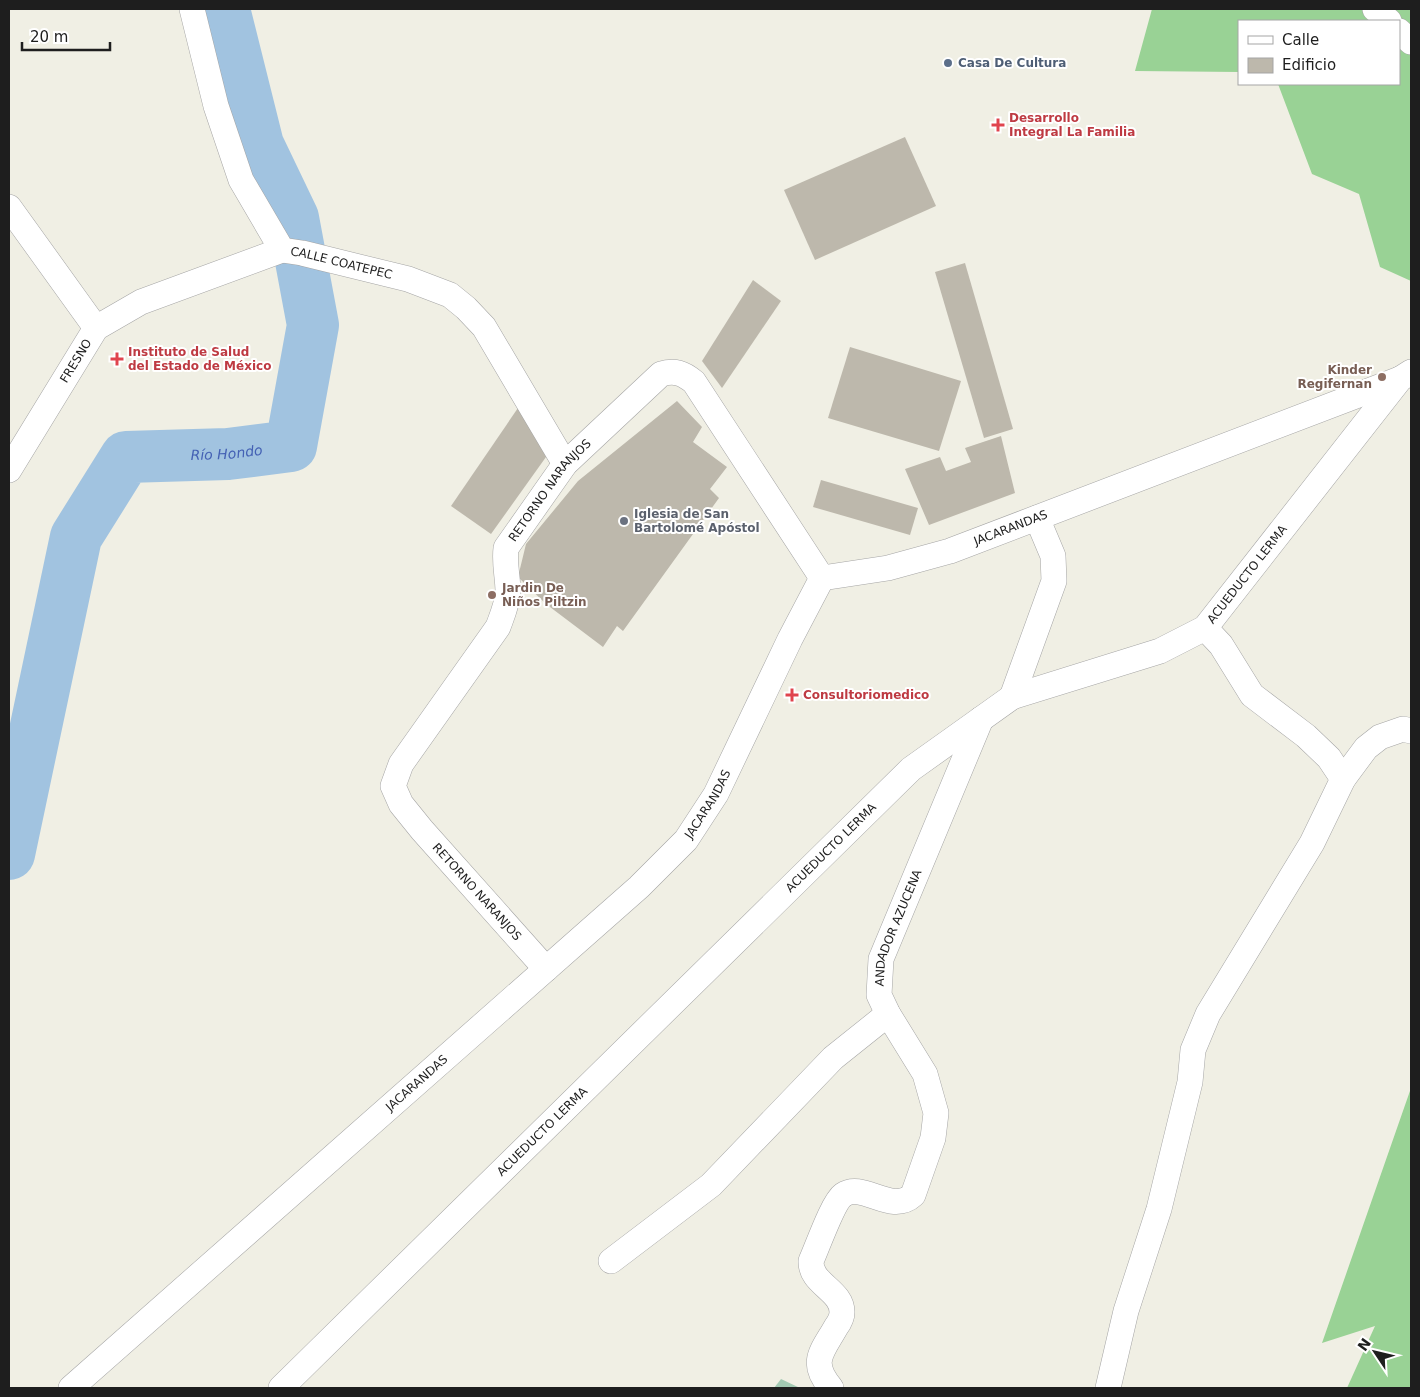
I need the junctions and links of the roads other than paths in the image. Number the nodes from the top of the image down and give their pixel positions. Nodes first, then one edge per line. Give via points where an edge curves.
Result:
1 (192, 9) edge
2 (1375, 9) edge
3 (1388, 20) edge
4 (1400, 31) edge
5 (1411, 42) edge
6 (9, 207) edge
7 (289, 252) junction
8 (96, 328) junction
9 (1406, 376) edge
10 (566, 464) junction
11 (9, 470) edge
12 (1037, 518) junction
13 (822, 578) junction
14 (1205, 628) junction
15 (1012, 698) junction
16 (980, 719) junction
17 (1411, 732) edge
18 (1343, 779) junction
19 (546, 969) junction
20 (888, 1014) junction
21 (611, 1261) dead end
22 (71, 1388) edge
23 (281, 1388) edge
24 (831, 1388) edge
25 (1108, 1388) edge

1 - 7 street, CALLE COATEPEC via 216,106 241,180
2 - 3 street
4 - 5 street
6 - 8 street, FRESNO
7 - 8 street via 141,302
7 - 10 street, CALLE COATEPEC via 408,278 450,295 484,327
8 - 11 street, FRESNO
9 - 12 street, JACARANDAS
9 - 14 street, ACUEDUCTO LERMA
10 - 13 street, RETORNO NARANJOS via 661,374 672,371 685,374 694,382
10 - 19 street, RETORNO NARANJOS via 506,548 504,564 508,592 498,627 401,764 393,786 401,804 422,830
12 - 13 street, JACARANDAS via 950,551 888,568
12 - 15 street via 1053,556 1054,582
13 - 19 street, JACARANDAS via 716,794 686,840 639,887
14 - 15 street, ACUEDUCTO LERMA via 1160,651
14 - 18 street via 1221,644 1252,695 1306,736 1329,758
15 - 16 street, ACUEDUCTO LERMA
16 - 20 street, ANDADOR AZUCENA via 882,959 879,995
16 - 23 street, ACUEDUCTO LERMA via 912,770
17 - 18 street via 1403,729 1380,737 1366,748
18 - 25 street via 1312,843 1208,1014 1193,1050 1190,1082 1159,1209 1126,1311
19 - 22 street, JACARANDAS
20 - 21 street via 833,1058 711,1185
20 - 24 street, ANDADOR AZUCENA via 925,1074 936,1113 933,1138 913,1195 898,1203 855,1191 843,1195 811,1261 814,1276 836,1297 842,1312 818,1359 819,1372

